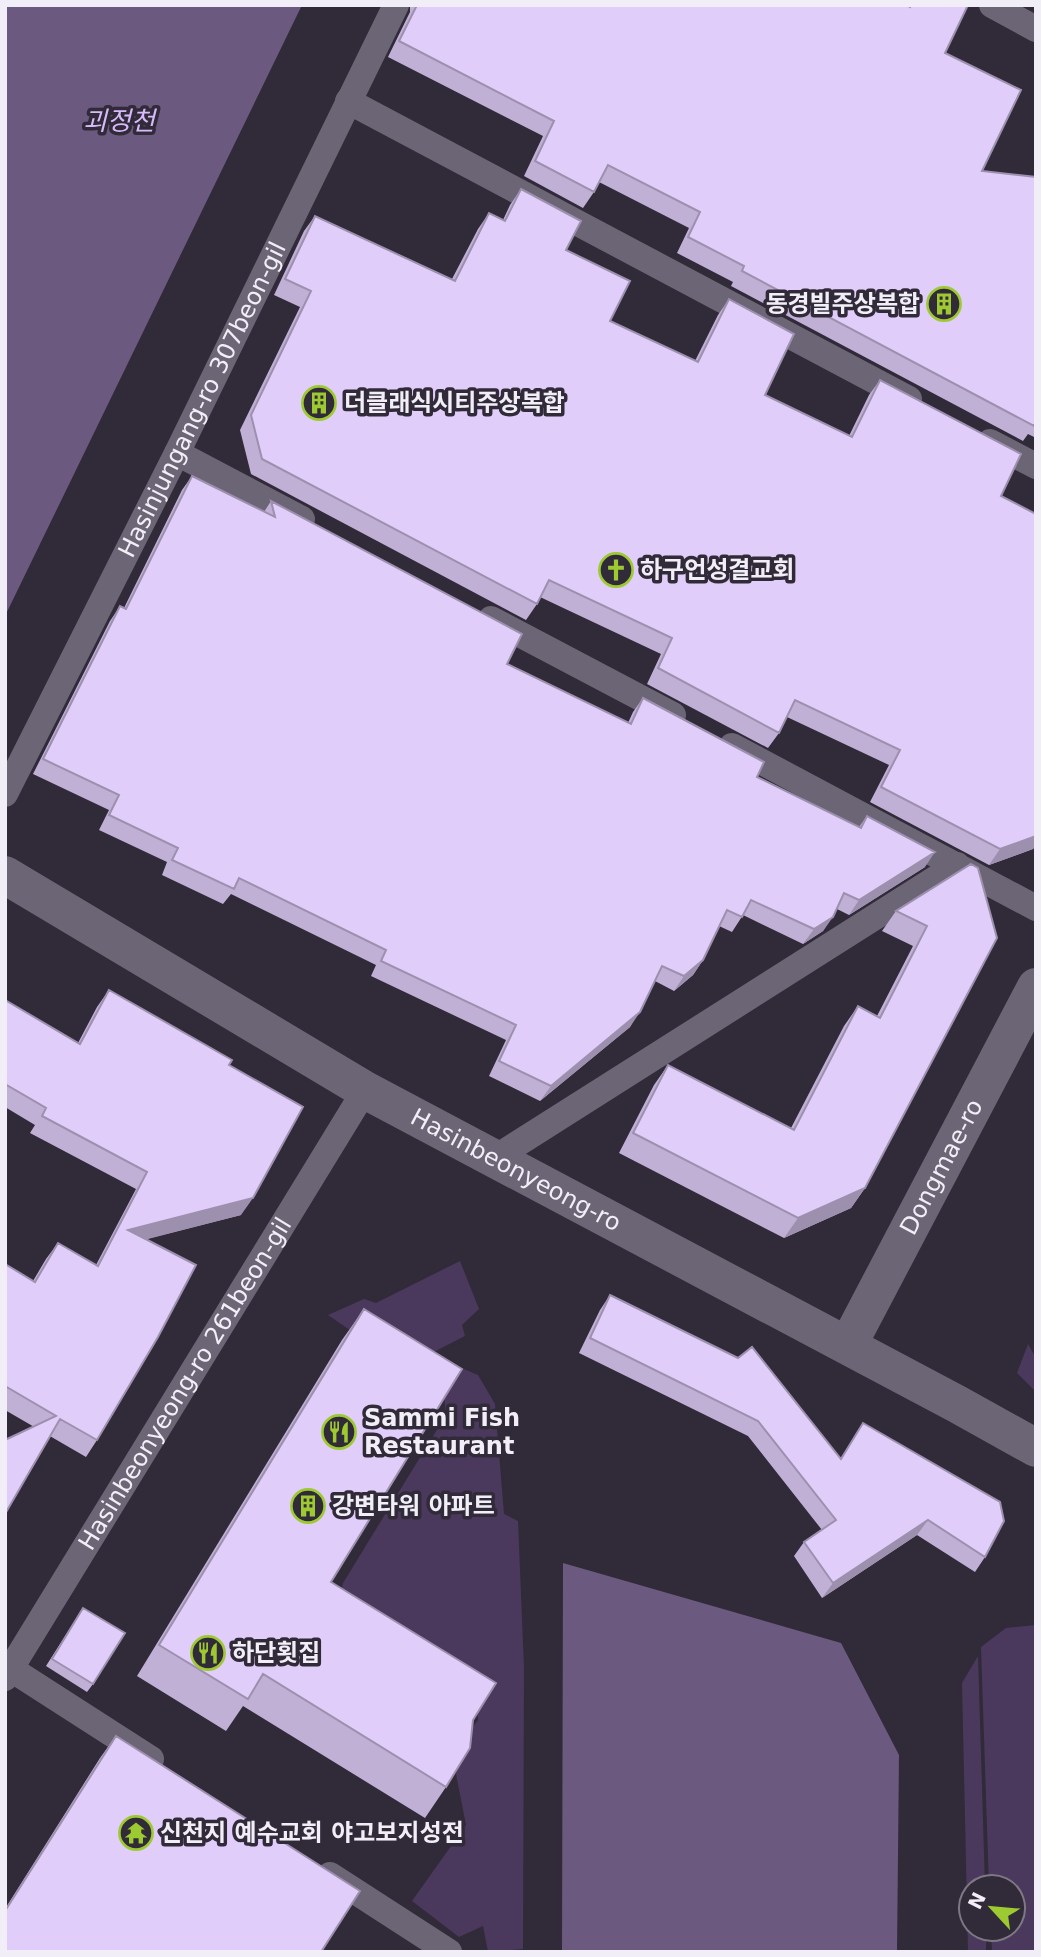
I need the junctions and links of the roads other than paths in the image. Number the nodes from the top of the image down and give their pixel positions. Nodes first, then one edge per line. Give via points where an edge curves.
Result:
1 (396, 5) edge
2 (992, 5) edge
3 (1036, 29) edge
4 (348, 101) junction
5 (925, 408) edge
6 (974, 434) edge
7 (177, 453) junction
8 (1036, 466) edge
9 (323, 530) edge
10 (469, 607) edge
11 (689, 724) edge
12 (713, 737) edge
13 (5, 794) edge
14 (957, 866) junction
15 (5, 875) edge
16 (1036, 908) edge
17 (1036, 987) edge
18 (365, 1090) junction
19 (495, 1158) junction
20 (848, 1345) junction
21 (1036, 1448) edge
22 (8, 1673) edge
23 (173, 1773) edge
24 (311, 1862) edge
25 (449, 1952) edge

1 - 4 lane, Hasinjungang-ro 307beon-gil
2 - 3 lane
4 - 5 lane
4 - 7 lane, Hasinjungang-ro 307beon-gil
6 - 8 lane
7 - 9 lane
7 - 13 lane, Hasinjungang-ro 307beon-gil
10 - 11 lane
12 - 14 lane
14 - 16 lane
14 - 19 lane
15 - 18 street, Hasinbeonyeong-ro
17 - 20 street, Dongmae-ro
18 - 19 street, Hasinbeonyeong-ro
18 - 22 lane, Hasinbeonyeong-ro 261beon-gil
19 - 20 street, Hasinbeonyeong-ro
20 - 21 street, Hasinbeonyeong-ro
22 - 23 lane
24 - 25 lane

